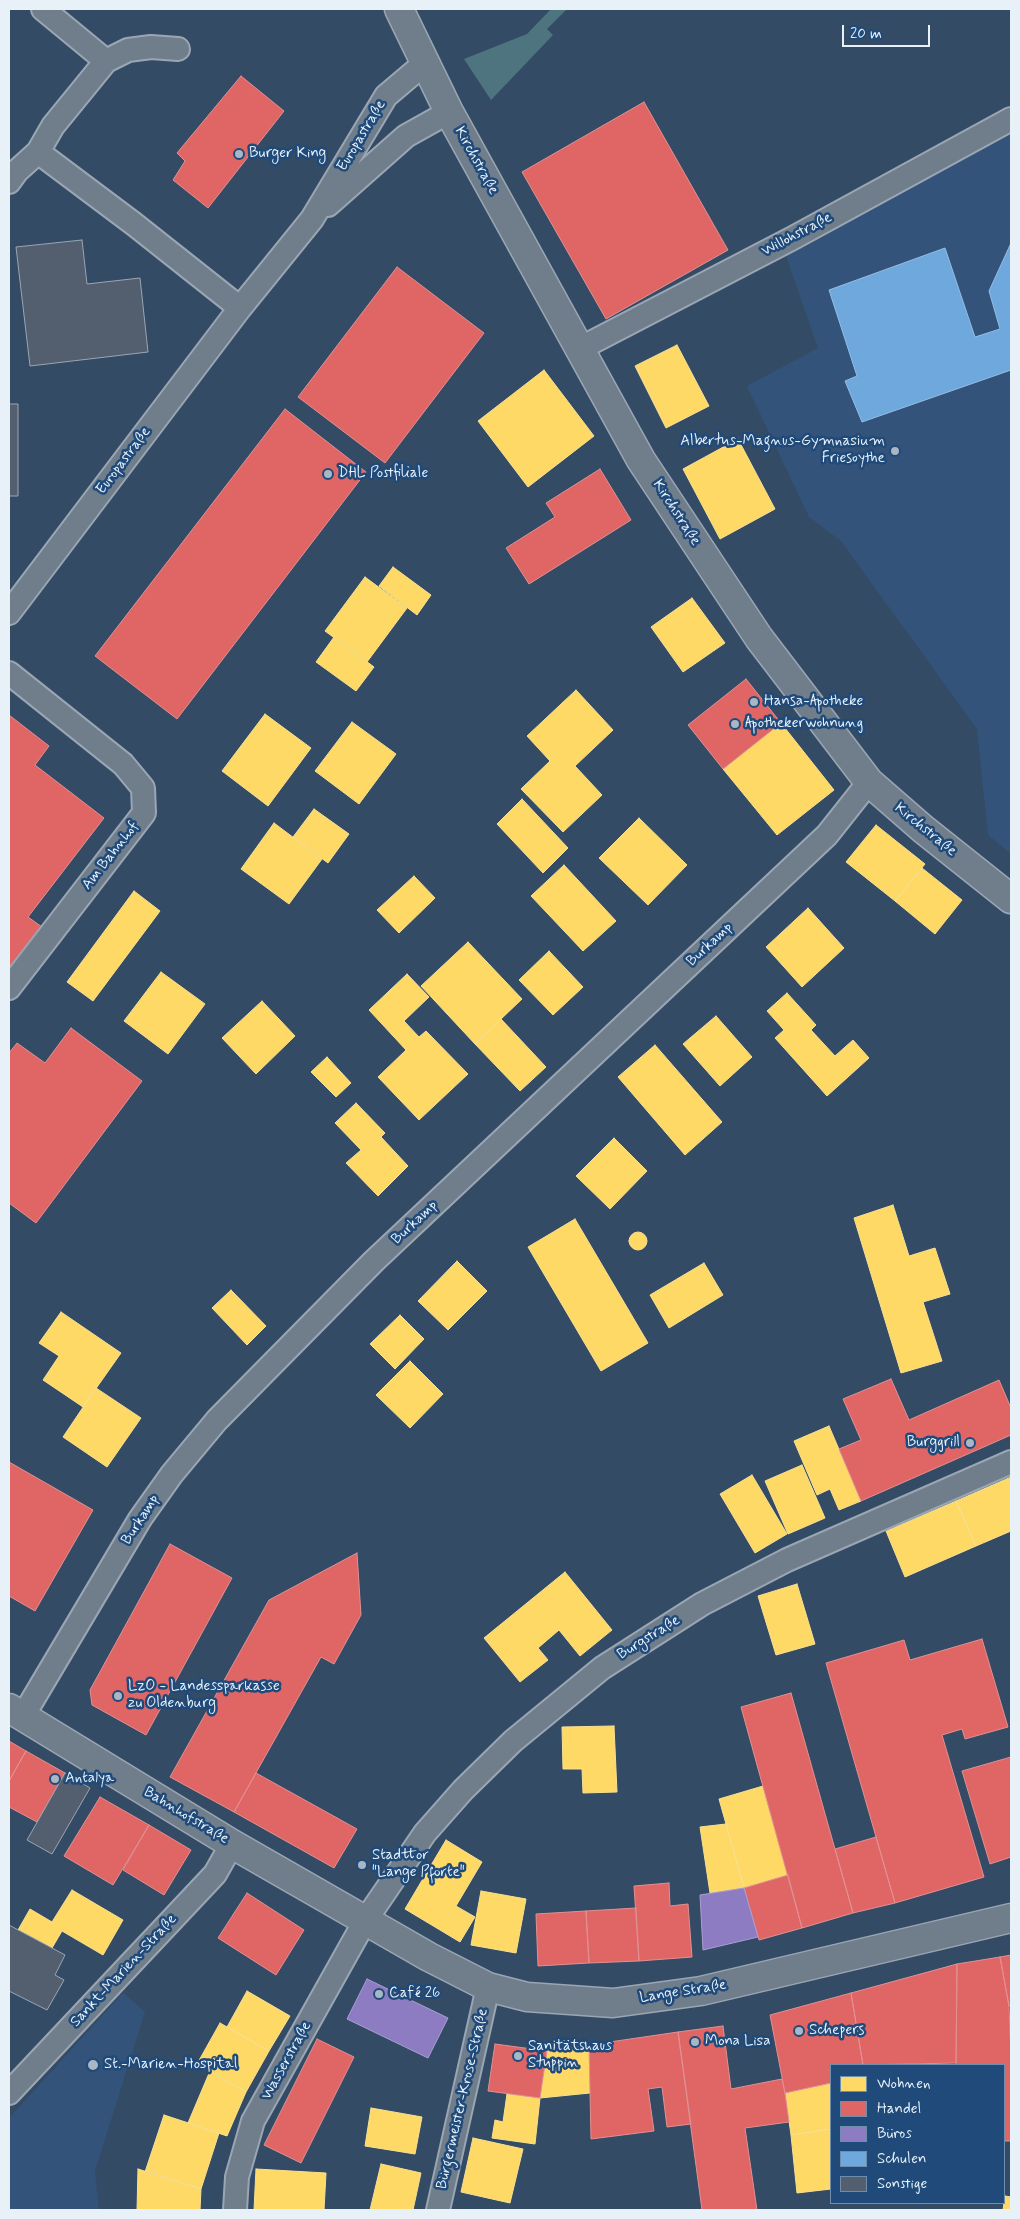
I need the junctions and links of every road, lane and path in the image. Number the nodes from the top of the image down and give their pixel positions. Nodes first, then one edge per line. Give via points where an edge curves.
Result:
1 (43, 9) edge
2 (399, 9) edge
3 (178, 49) dead end
4 (106, 61) junction
5 (425, 63) junction
6 (450, 112) junction
7 (1011, 119) edge
8 (38, 152) junction
9 (9, 182) edge
10 (312, 219) junction
11 (240, 308) junction
12 (581, 348) junction
13 (9, 613) edge
14 (9, 673) edge
15 (869, 782) junction
16 (1011, 899) edge
17 (9, 988) edge
18 (1011, 1462) edge
19 (16, 1712) edge
20 (232, 1844) junction
21 (1011, 1918) edge
22 (365, 1920) junction
23 (488, 1987) junction
24 (9, 2093) edge
25 (235, 2210) edge
26 (438, 2210) edge

1 - 4 street
2 - 5 street, Kirchstraße
3 - 4 street via 151,47 128,50
4 - 8 street via 53,126
5 - 6 street, Kirchstraße
5 - 10 street, Europastraße via 386,96
6 - 10 street, Europastraße via 406,136
6 - 12 street, Kirchstraße
7 - 12 street, Willohstraße via 793,238
8 - 9 street
8 - 11 street
10 - 11 street, Europastraße
11 - 13 street, Europastraße
12 - 15 street, Kirchstraße via 641,460 726,590
14 - 17 street, Am Bahnhof via 123,764 143,788 144,814
15 - 16 street, Kirchstraße
15 - 19 street, Burkamp via 827,835 374,1261 217,1420 140,1519
18 - 22 street, Burgstraße via 787,1560 702,1604 602,1668 513,1741 463,1790 425,1833
19 - 20 street, Bahnhofstraße
20 - 22 street, Bahnhofstraße
20 - 24 street, Sankt-Marien-Straße via 215,1874
21 - 23 street, Lange Straße via 701,1992 613,2003 527,1997
22 - 23 street, Lange Straße
22 - 25 street, Wasserstraße via 253,2121 237,2177
23 - 26 street, Bürgermeister-Krose-Straße

